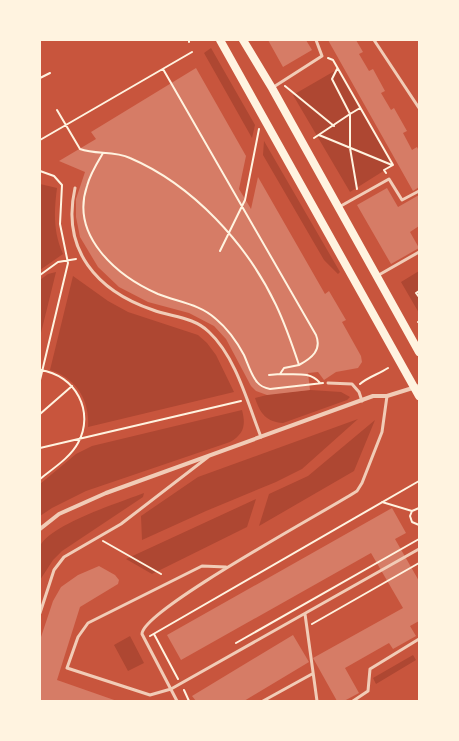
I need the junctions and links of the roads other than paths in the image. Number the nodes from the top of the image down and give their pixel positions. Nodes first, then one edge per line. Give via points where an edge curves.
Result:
1 (220, 40) edge
2 (243, 40) edge
3 (316, 40) edge
4 (374, 40) edge
5 (272, 88) junction
6 (419, 108) edge
7 (75, 188) dead end
8 (419, 191) edge
9 (338, 208) junction
10 (419, 252) edge
11 (376, 277) junction
12 (419, 352) edge
13 (328, 383) road end
14 (417, 387) edge
15 (387, 396) junction
16 (419, 396) edge
17 (362, 400) junction
18 (261, 438) junction
19 (208, 457) junction
20 (40, 529) edge
21 (419, 549) edge
22 (226, 567) junction
23 (40, 613) edge
24 (305, 614) junction
25 (419, 639) edge
26 (312, 674) junction
27 (171, 689) junction
28 (177, 701) edge
29 (264, 701) edge
30 (317, 701) edge
31 (353, 701) edge

1 - 14 main road
2 - 5 main road
3 - 5 lane via 322,56
4 - 6 lane
5 - 9 main road
7 - 18 lane via 72,218 75,238 83,258 100,281 116,294 145,308 192,321 208,331 233,366
8 - 9 lane via 402,200 390,179
9 - 11 main road
10 - 11 lane
11 - 12 main road
13 - 17 lane via 350,383 357,389
14 - 15 street
14 - 16 main road
15 - 17 street via 373,396
15 - 22 lane via 382,432 357,491
17 - 18 street
18 - 19 street
19 - 20 street via 106,493 59,514
19 - 23 lane via 121,524 64,557 54,570
21 - 24 lane
22 - 27 lane via 158,614 143,630 142,634
22 - 27 lane via 202,566 88,623 78,637 67,668 150,694
24 - 26 lane
24 - 27 lane
25 - 31 lane via 370,669 368,691
26 - 29 lane
26 - 30 lane
27 - 28 lane

